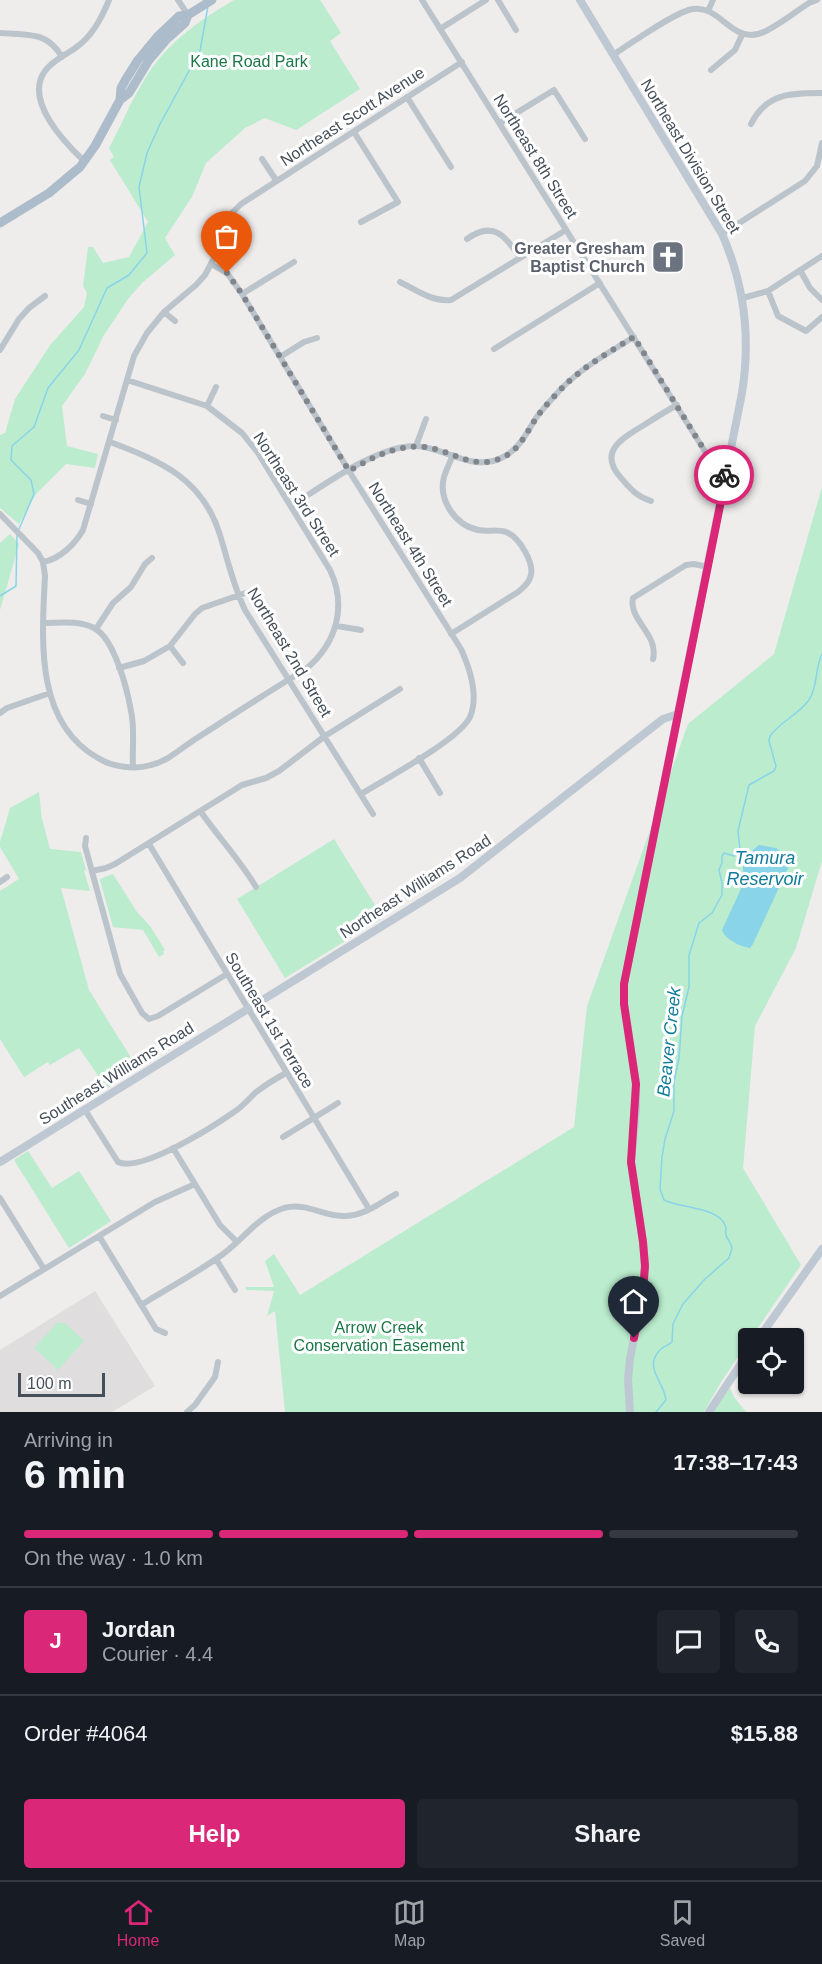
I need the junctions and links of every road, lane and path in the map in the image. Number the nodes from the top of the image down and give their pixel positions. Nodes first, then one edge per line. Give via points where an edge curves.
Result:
1 (108, 0) edge
2 (178, 0) edge
3 (212, 0) edge
4 (422, 0) edge
5 (486, 0) edge
6 (498, 0) edge
7 (580, 0) edge
8 (713, 0) edge
9 (818, 0) edge
10 (708, 11) junction
11 (188, 15) junction
12 (440, 29) junction
13 (516, 30) dead end
14 (0, 33) edge
15 (742, 35) junction
16 (613, 55) junction
17 (62, 57) junction
18 (462, 62) junction
19 (711, 70) dead end
20 (822, 93) edge
21 (407, 97) junction
22 (500, 123) junction
23 (751, 124) dead end
24 (354, 132) junction
25 (585, 139) dead end
26 (822, 143) edge
27 (262, 159) dead end
28 (84, 161) junction
29 (451, 167) dead end
30 (276, 180) junction
31 (361, 222) dead end
32 (0, 224) edge
33 (566, 230) junction
34 (722, 234) junction
35 (467, 239) dead end
36 (822, 256) edge
37 (520, 258) junction
38 (294, 262) dead end
39 (211, 264) junction
40 (800, 270) junction
41 (400, 282) dead end
42 (600, 283) junction
43 (768, 291) junction
44 (242, 294) junction
45 (45, 296) dead end
46 (743, 298) junction
47 (822, 300) edge
48 (164, 312) junction
49 (822, 317) edge
50 (175, 321) dead end
51 (634, 337) junction
52 (317, 338) dead end
53 (494, 349) dead end
54 (0, 350) edge
55 (280, 357) junction
56 (127, 380) junction
57 (216, 387) dead end
58 (207, 405) junction
59 (677, 405) junction
60 (103, 416) dead end
61 (426, 419) dead end
62 (116, 420) junction
63 (110, 442) junction
64 (416, 446) junction
65 (453, 455) junction
66 (349, 471) junction
67 (726, 476) junction
68 (78, 500) dead end
69 (651, 501) dead end
70 (91, 504) junction
71 (291, 506) junction
72 (0, 514) edge
73 (152, 558) dead end
74 (43, 562) junction
75 (708, 567) junction
76 (256, 588) dead end
77 (238, 595) junction
78 (43, 623) junction
79 (337, 626) junction
80 (96, 629) junction
81 (361, 630) dead end
82 (451, 634) junction
83 (170, 646) junction
84 (653, 659) dead end
85 (183, 663) dead end
86 (119, 668) junction
87 (289, 679) junction
88 (400, 689) dead end
89 (50, 693) junction
90 (0, 713) edge
91 (678, 714) junction
92 (325, 736) junction
93 (76, 743) junction
94 (71, 749) dead end
95 (419, 758) junction
96 (133, 767) junction
97 (441, 793) dead end
98 (361, 794) junction
99 (201, 812) junction
100 (373, 814) dead end
101 (86, 838) dead end
102 (149, 844) junction
103 (92, 871) junction
104 (7, 878) dead end
105 (0, 882) edge
106 (256, 887) dead end
107 (227, 975) junction
108 (248, 1009) junction
109 (286, 1073) junction
110 (338, 1103) dead end
111 (85, 1110) junction
112 (314, 1118) junction
113 (283, 1137) dead end
114 (173, 1148) junction
115 (0, 1162) edge
116 (195, 1184) junction
117 (396, 1194) dead end
118 (0, 1198) edge
119 (369, 1209) junction
120 (99, 1236) junction
121 (237, 1242) junction
122 (822, 1249) edge
123 (216, 1259) junction
124 (44, 1269) junction
125 (235, 1290) dead end
126 (0, 1296) edge
127 (141, 1305) junction
128 (766, 1328) edge
129 (165, 1333) dead end
130 (218, 1362) dead end
131 (738, 1368) edge
132 (187, 1412) edge
133 (630, 1412) edge
134 (709, 1412) edge

1 - 17 street via 91,33
2 - 11 street
3 - 11 main road
4 - 12 street, Northeast 8th Street
5 - 12 street
6 - 13 street
7 - 16 street, Northeast Division Street
8 - 10 street
9 - 15 street via 764,32
10 - 15 street
10 - 16 street via 685,11
11 - 28 main road via 179,16 147,48 121,88 120,100 107,127
12 - 18 street, Northeast 8th Street
14 - 17 street via 47,39
15 - 19 street via 735,50
16 - 34 street, Northeast Division Street
17 - 28 street via 48,66 42,76 39,98 60,136
18 - 21 street, Northeast Scott Avenue
18 - 22 street, Northeast 8th Street
20 - 23 street via 794,93 778,98 763,106
21 - 24 street, Northeast Scott Avenue
21 - 29 street
22 - 25 street via 554,90
22 - 33 street, Northeast 8th Street
24 - 30 street, Northeast Scott Avenue
24 - 31 street via 398,202
26 - 34 street via 818,166 805,181
27 - 30 street
28 - 32 main road via 57,187
30 - 39 street, Northeast Scott Avenue via 241,204 226,220
33 - 37 street
33 - 42 street, Northeast 8th Street
34 - 46 street, Northeast Division Street
35 - 37 street via 482,231 497,232 510,241
36 - 40 street
37 - 41 street via 451,300 438,300
38 - 44 street
39 - 44 street, Northeast 4th Street via 227,273
39 - 48 street via 196,285
40 - 43 street
40 - 47 street
42 - 51 street, Northeast 8th Street
42 - 53 street
43 - 46 street
43 - 49 street via 780,318 806,331
44 - 55 street, Northeast 4th Street
45 - 54 street via 19,319
46 - 67 street, Northeast Division Street via 746,372
48 - 50 street
48 - 56 street via 140,344
51 - 59 street, Northeast 8th Street
51 - 65 street via 568,382 510,453 486,463
52 - 55 street
55 - 66 street, Northeast 4th Street
56 - 58 street, Northeast 3rd Street
56 - 62 street
57 - 58 street
58 - 71 street, Northeast 3rd Street via 230,422 258,453
59 - 67 street, Northeast 8th Street via 716,469
59 - 69 street via 620,440 613,452 616,472 638,496
60 - 62 street
61 - 64 street
62 - 63 street
63 - 70 street
63 - 77 street, Northeast 2nd Street via 161,463 197,491 215,521
64 - 65 street
64 - 66 street via 377,455
65 - 82 street via 443,484 450,510 470,528 510,534 519,543 532,571 526,586
66 - 71 street
66 - 82 street, Northeast 4th Street
67 - 75 street, Northeast Division Street
68 - 70 street
70 - 74 street via 76,541
71 - 79 street, Northeast 3rd Street via 335,582 339,603
72 - 74 street
73 - 80 street
74 - 78 street
75 - 84 street via 686,566 633,598 633,609 653,645
75 - 91 street, Northeast Division Street
76 - 77 street
77 - 83 street via 202,608
77 - 87 street, Northeast 2nd Street
78 - 80 street via 82,624
78 - 89 street via 43,656
79 - 81 street
79 - 87 street, Northeast 3rd Street via 316,659
80 - 86 street via 108,640
82 - 95 street, Northeast 4th Street via 466,662 473,693 470,717 457,734
83 - 85 street
83 - 86 street via 144,661
86 - 96 street via 132,712
87 - 92 street, Northeast 2nd Street
87 - 96 street, Northeast 3rd Street via 167,759
88 - 92 street
89 - 90 street
89 - 93 street
91 - 108 street, Northeast Williams Road via 663,719 466,874
91 - 133 street, Northeast Division Street via 623,990 636,1084 631,1162 645,1266 630,1359
92 - 98 street, Northeast 2nd Street
92 - 99 street via 279,771 242,785
93 - 94 street
93 - 96 street via 102,761
95 - 97 street
95 - 98 street, Northeast 4th Street
98 - 100 street, Northeast 2nd Street
99 - 102 street
99 - 106 street
101 - 103 street
102 - 103 street via 115,864
102 - 107 street, Southeast 1st Terrace
103 - 107 street via 120,974 149,1019
104 - 105 street
107 - 108 street, Southeast 1st Terrace
108 - 109 street, Southeast 1st Terrace
108 - 111 street, Southeast Williams Road
109 - 112 street, Southeast 1st Terrace
109 - 114 street via 236,1111
110 - 112 street
111 - 114 street via 114,1157 124,1165
111 - 115 street, Southeast Williams Road
112 - 113 street
112 - 119 street, Southeast 1st Terrace
114 - 116 street
116 - 120 street via 155,1202
116 - 121 street via 220,1225
117 - 119 street
118 - 124 street
119 - 121 street via 335,1216 299,1206 283,1208 254,1225
120 - 124 street
120 - 127 street
121 - 123 street
122 - 128 street
123 - 125 street
123 - 127 street
124 - 126 street
127 - 129 street via 156,1329
130 - 132 street via 215,1377
131 - 134 street

